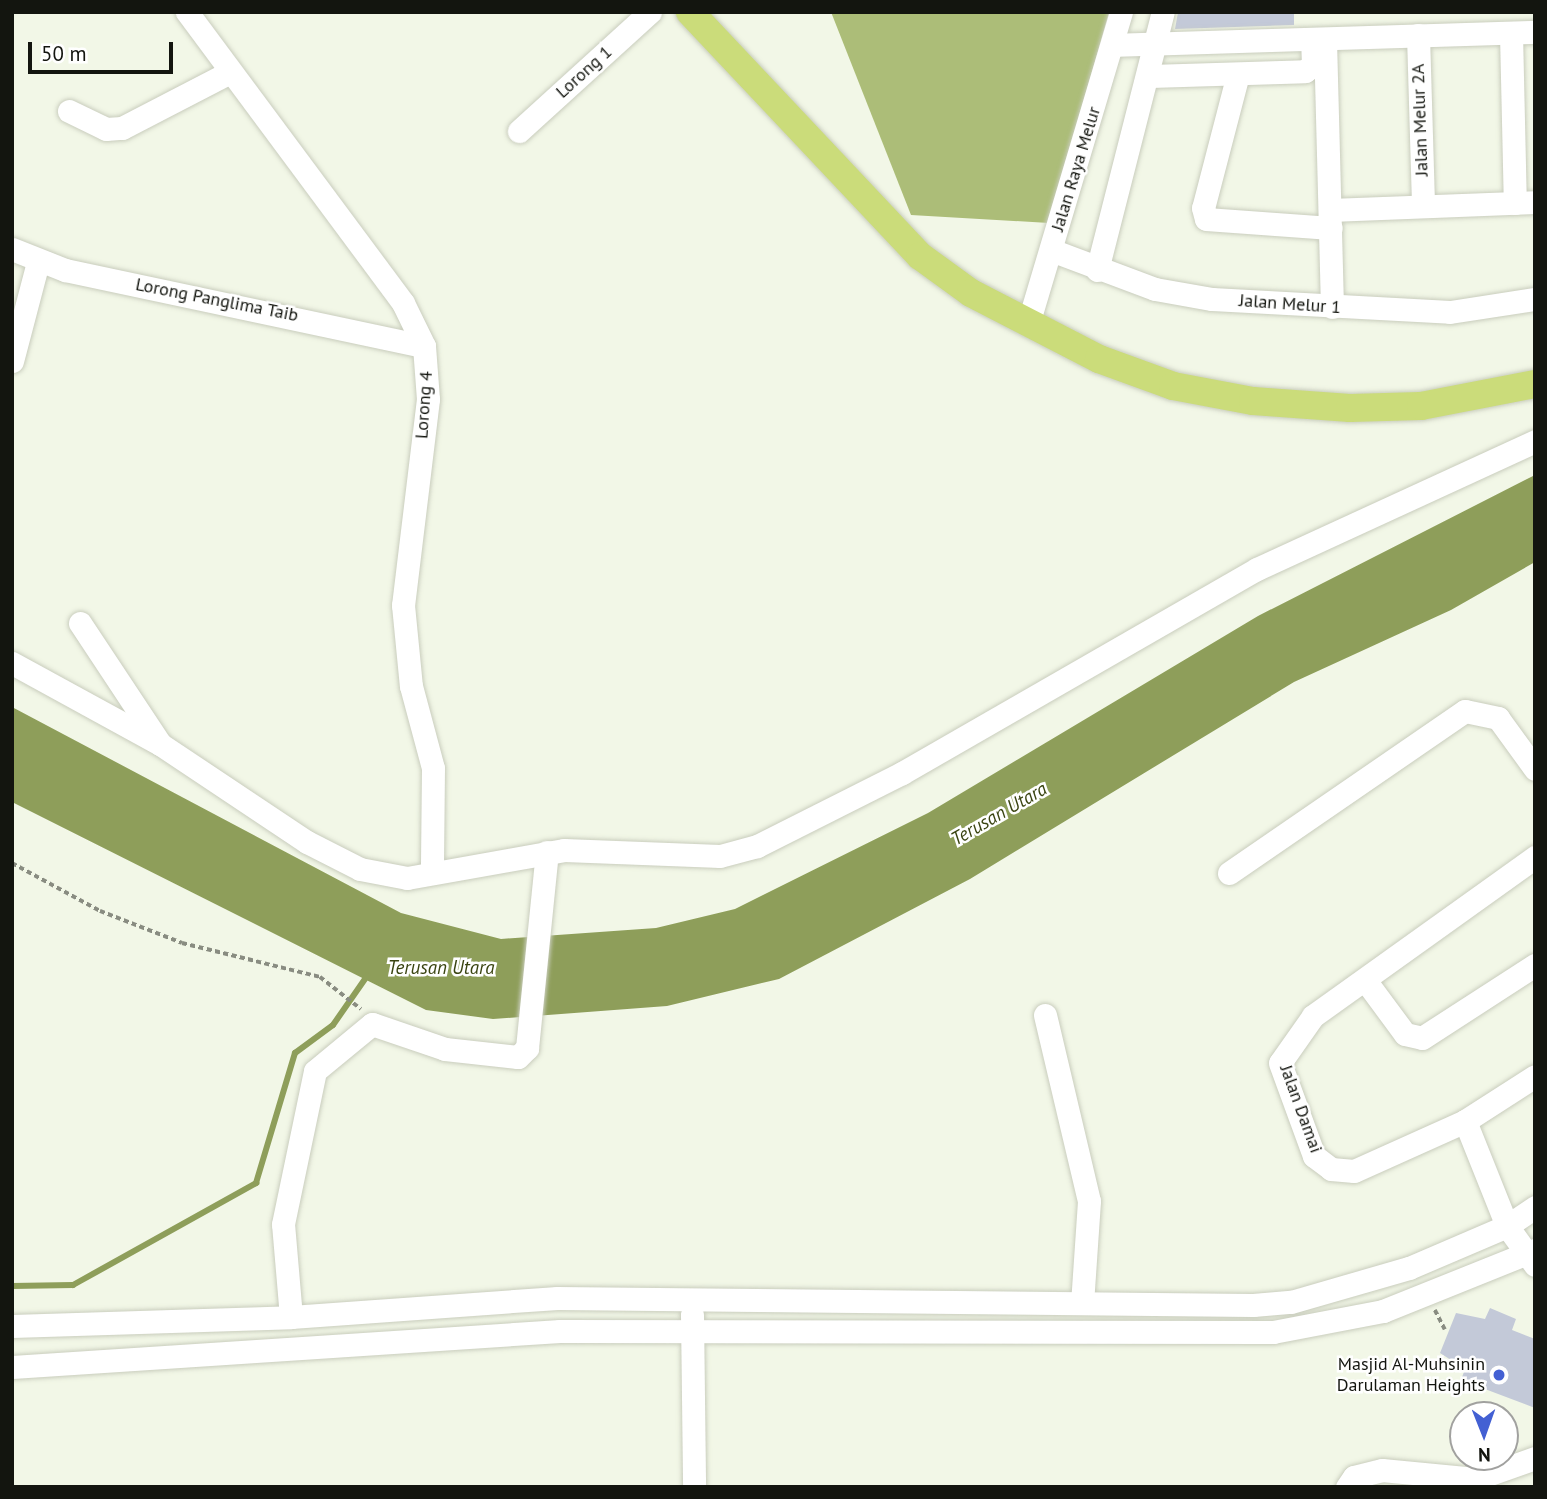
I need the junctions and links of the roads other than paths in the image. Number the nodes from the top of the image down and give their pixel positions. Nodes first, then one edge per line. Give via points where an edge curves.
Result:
1 (187, 12) edge
2 (650, 12) edge
3 (691, 12) edge
4 (1122, 12) edge
5 (1163, 12) edge
6 (1535, 32) edge
7 (1511, 33) junction
8 (1418, 35) junction
9 (1319, 41) junction
10 (1113, 45) junction
11 (1155, 45) junction
12 (228, 73) junction
13 (1238, 74) junction
14 (1150, 76) junction
15 (69, 111) dead end
16 (519, 131) dead end
17 (1525, 202) edge
18 (1423, 206) junction
19 (1330, 219) junction
20 (12, 249) edge
21 (1051, 250) junction
22 (38, 262) junction
23 (1097, 270) junction
24 (1535, 299) edge
25 (1332, 307) junction
26 (1028, 324) junction
27 (424, 346) junction
28 (12, 361) edge
29 (1535, 384) edge
30 (1535, 441) edge
31 (80, 623) dead end
32 (12, 663) edge
33 (160, 744) junction
34 (1535, 769) edge
35 (546, 857) junction
36 (1535, 857) edge
37 (432, 869) junction
38 (1228, 873) dead end
39 (1535, 965) edge
40 (1365, 980) junction
41 (1045, 1015) dead end
42 (1535, 1076) edge
43 (1465, 1121) junction
44 (1535, 1207) edge
45 (1507, 1226) junction
46 (1532, 1257) edge
47 (692, 1297) junction
48 (1082, 1303) junction
49 (290, 1317) junction
50 (12, 1326) edge
51 (692, 1330) junction
52 (12, 1367) edge
53 (1535, 1458) edge
54 (694, 1487) edge
55 (1348, 1487) edge

1 - 12 street, Lorong 4
2 - 16 street, Lorong 1
3 - 26 main road via 920,256
4 - 10 street, Jalan Raya Melur
5 - 11 street
6 - 7 street
7 - 8 street
7 - 17 street
8 - 9 street
8 - 18 street, Jalan Melur 2A
9 - 11 street
9 - 13 street via 1310,69
9 - 19 street
10 - 11 street
10 - 21 street, Jalan Raya Melur
11 - 14 street
12 - 15 street via 122,128 106,130
12 - 27 street, Lorong 4 via 354,234 403,303
13 - 14 street
13 - 19 street via 1203,208 1206,219
14 - 23 street
17 - 18 street
18 - 19 street
19 - 25 street
20 - 22 street, Lorong Panglima Taib
21 - 23 street, Jalan Melur 1
21 - 26 street, Jalan Raya Melur
22 - 27 street, Lorong Panglima Taib
22 - 28 street
23 - 25 street, Jalan Melur 1 via 1212,299
24 - 25 street, Jalan Melur 1 via 1450,312
26 - 29 main road via 1173,386 1253,401 1421,406
27 - 37 street, Lorong 4 via 428,399 403,605 411,686 433,768
30 - 35 street via 1257,569 902,773 757,846 680,858 625,849
31 - 33 street
32 - 33 street
33 - 37 street via 307,842 360,869 407,878
34 - 38 street via 1498,718 1465,711
35 - 37 street
35 - 49 street via 527,1048 518,1057 481,1055 372,1024 324,1059 311,1085 283,1224
36 - 40 street, Jalan Damai
39 - 40 street via 1422,1038 1405,1034
40 - 43 street, Jalan Damai via 1312,1016 1280,1063 1314,1156 1331,1169 1354,1171
41 - 48 street via 1089,1201
42 - 43 street, Jalan Damai
43 - 45 street
44 - 45 street
45 - 46 street
45 - 48 street via 1409,1268 1291,1302
46 - 51 street via 1383,1311 1273,1332
47 - 48 street
47 - 49 street via 557,1298
47 - 51 street
49 - 50 street
51 - 52 street via 560,1331
51 - 54 street
53 - 55 street via 1476,1479 1382,1470 1354,1477

